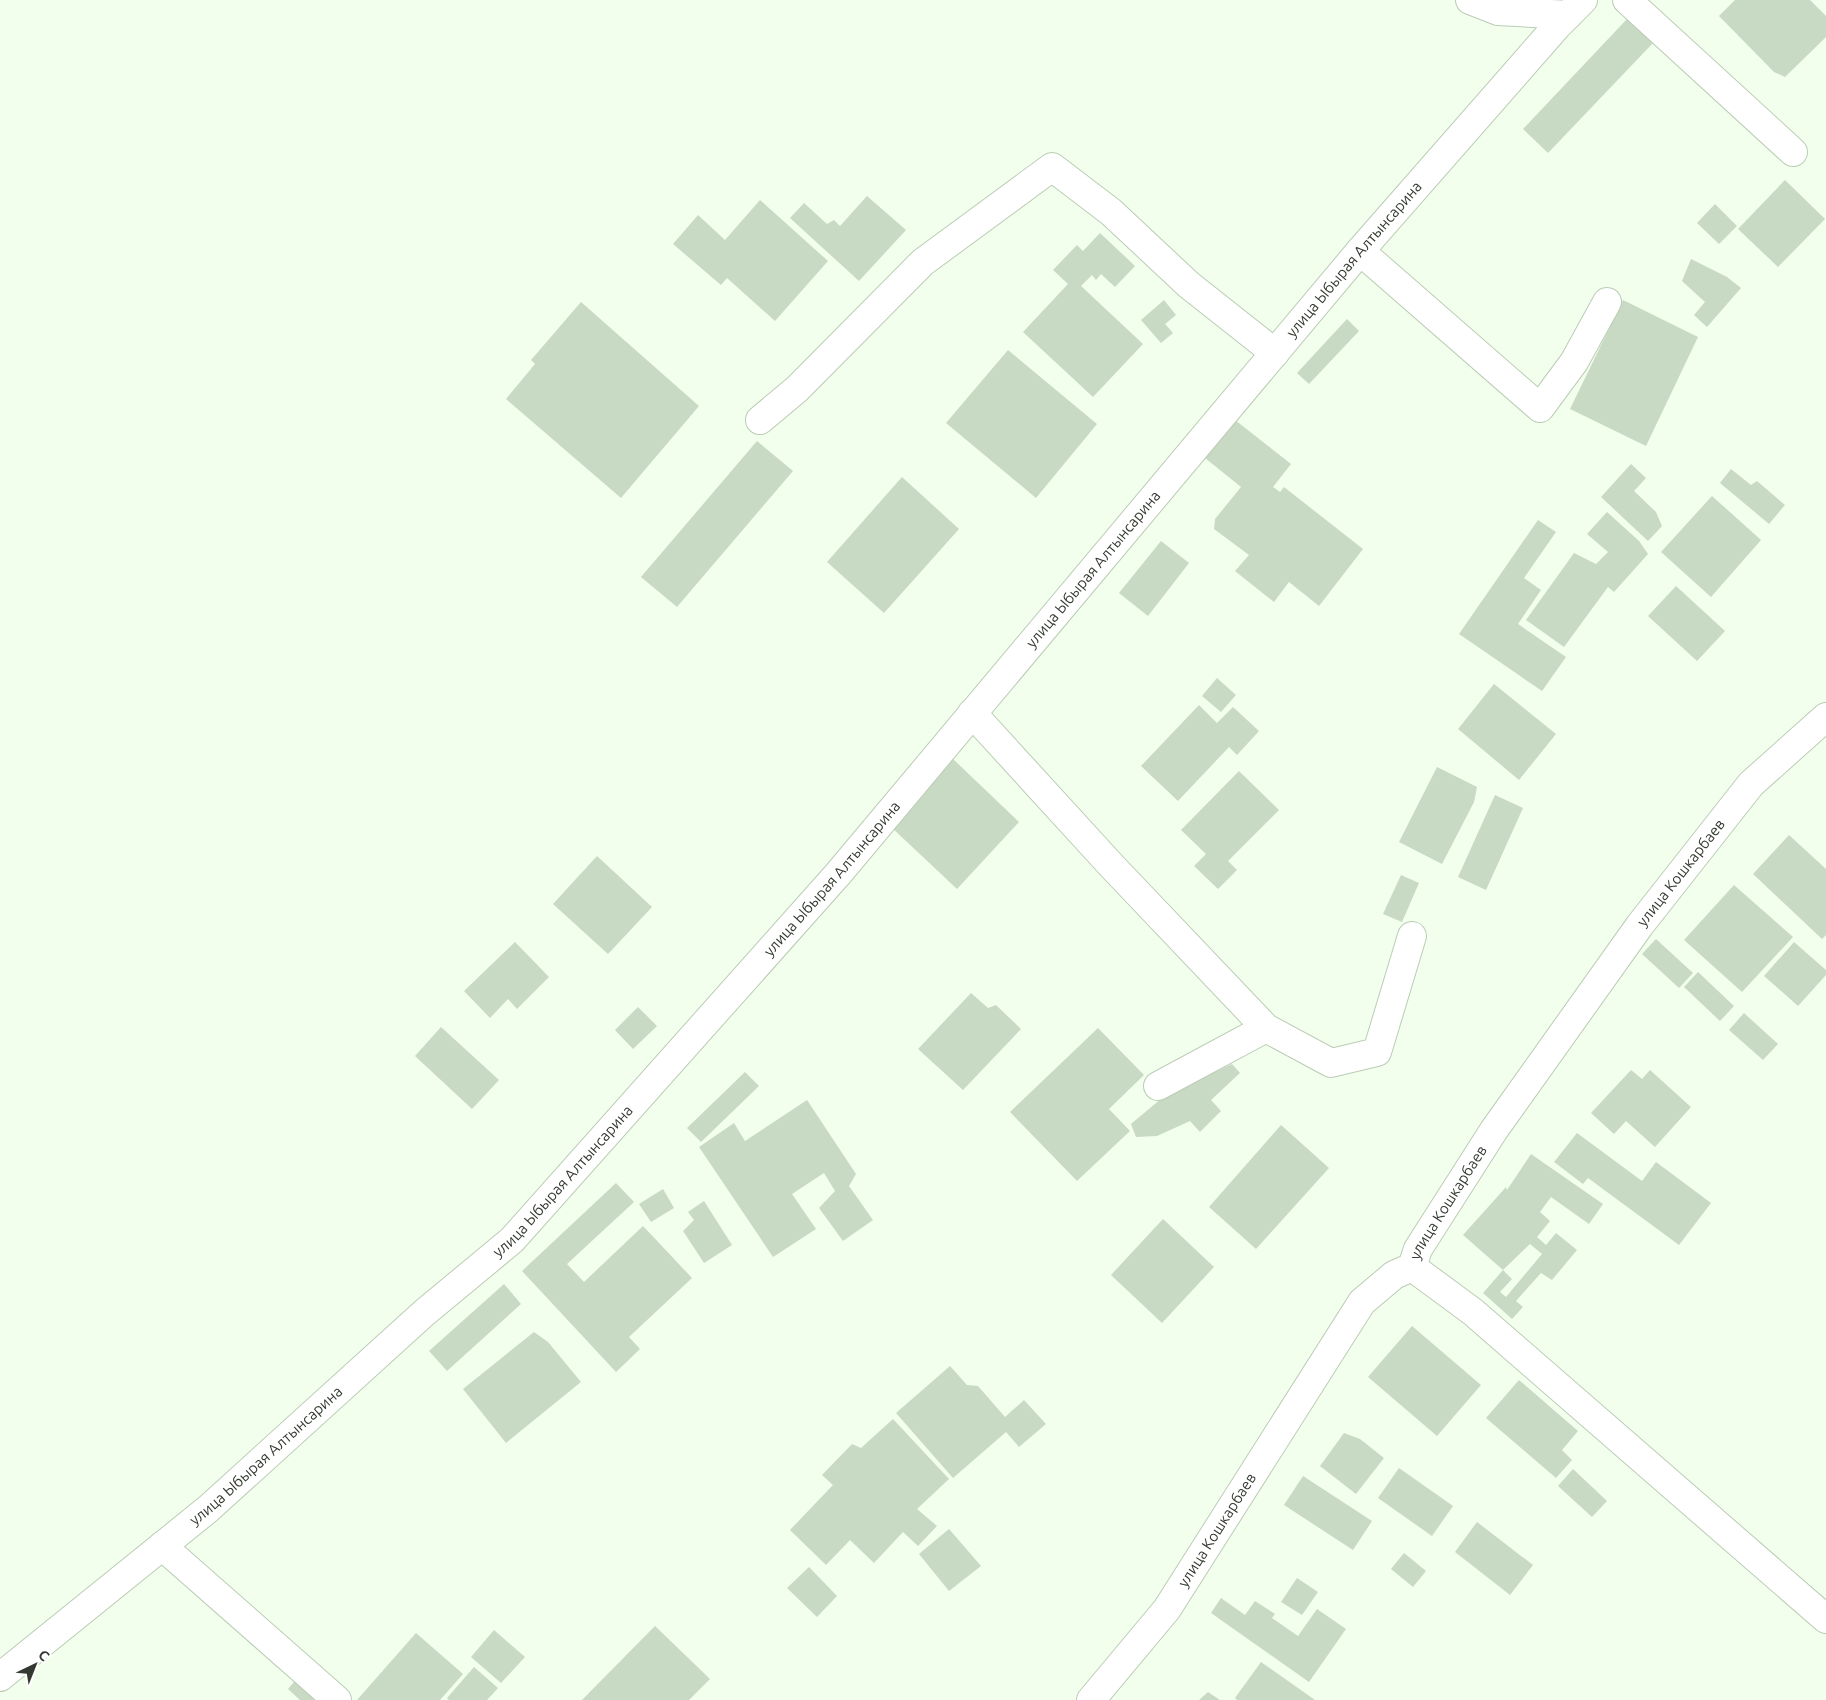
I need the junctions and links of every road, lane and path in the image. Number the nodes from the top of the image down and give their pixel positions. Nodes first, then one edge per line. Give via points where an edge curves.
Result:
1 (1470, 0) edge
2 (1627, 0) edge
3 (1576, 7) edge
4 (1793, 152) dead end
5 (1360, 251) junction
6 (1608, 302) dead end
7 (1274, 353) junction
8 (760, 420) dead end
9 (972, 714) junction
10 (1826, 717) edge
11 (1412, 936) dead end
12 (1266, 1028) junction
13 (1158, 1086) dead end
14 (1412, 1267) junction
15 (162, 1546) junction
16 (1826, 1619) edge
17 (0, 1677) edge
18 (337, 1700) edge
19 (1091, 1700) edge

1 - 3 street via 1498,11
2 - 4 street
3 - 5 street, улица Ыбырая Алтынсарина
5 - 6 street via 1540,408 1574,362
5 - 7 street, улица Ыбырая Алтынсарина
7 - 8 street via 1189,285 1111,212 1052,167 923,262 797,389
7 - 9 street, улица Ыбырая Алтынсарина
9 - 12 street
9 - 15 street, улица Ыбырая Алтынсарина via 838,874 512,1240 424,1313 208,1509
10 - 14 street, улица Кошкарбаев via 1751,784 1640,925 1494,1130 1418,1250
11 - 12 street via 1377,1052 1331,1063
12 - 13 street
14 - 16 street via 1473,1312
14 - 19 street, улица Кошкарбаев via 1394,1275 1362,1302 1167,1609
15 - 17 street, улица Ыбырая Алтынсарина
15 - 18 street

